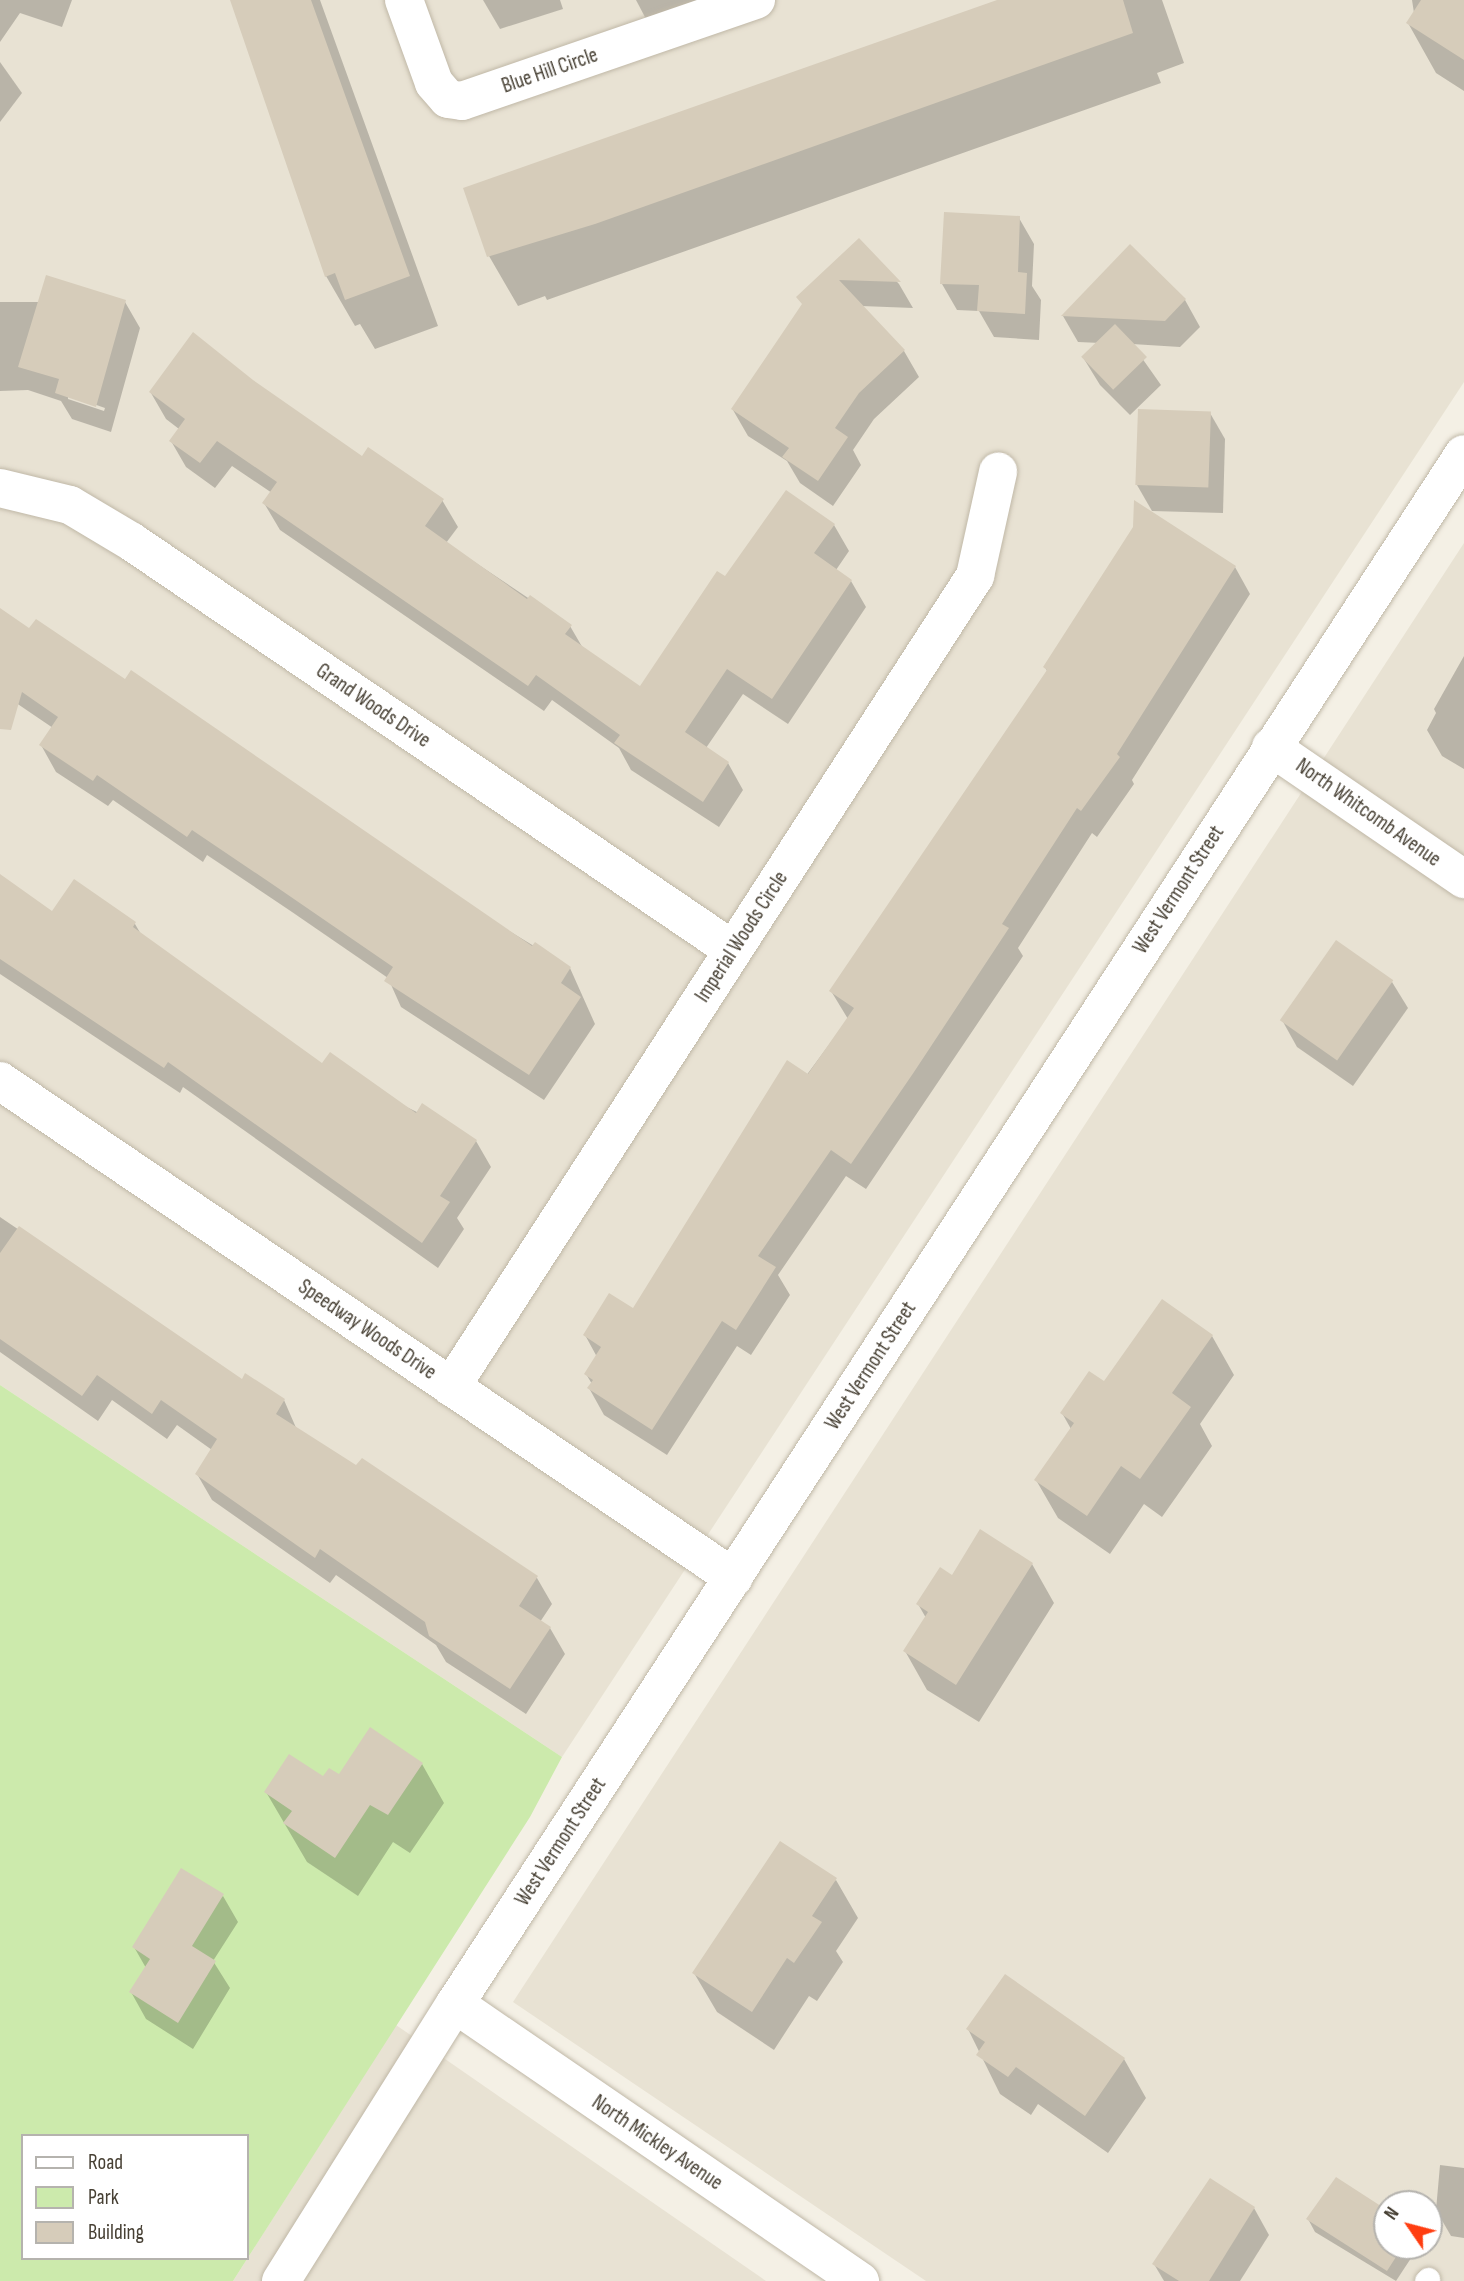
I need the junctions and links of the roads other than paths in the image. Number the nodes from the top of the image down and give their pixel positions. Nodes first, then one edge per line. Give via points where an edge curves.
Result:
1 (404, 0) edge
2 (756, 0) edge
3 (1464, 454) edge
4 (998, 472) dead end
5 (0, 488) edge
6 (1272, 747) junction
7 (1464, 879) edge
8 (733, 950) junction
9 (0, 1081) edge
10 (451, 1387) junction
11 (734, 1578) junction
12 (455, 2004) junction
13 (281, 2281) edge
14 (860, 2281) edge

1 - 2 street, Blue Hill Circle via 433,83 448,99 463,101
3 - 6 street, West Vermont Street
4 - 8 street, Imperial Woods Circle via 975,576
5 - 8 street, Grand Woods Drive via 70,505 132,542
6 - 7 street, North Whitcomb Avenue
6 - 11 street, West Vermont Street
8 - 10 street, Imperial Woods Circle
9 - 10 street, Speedway Woods Drive
10 - 11 street, Speedway Woods Drive
11 - 12 street, West Vermont Street
12 - 13 street, West Vermont Street
12 - 14 street, North Mickley Avenue

